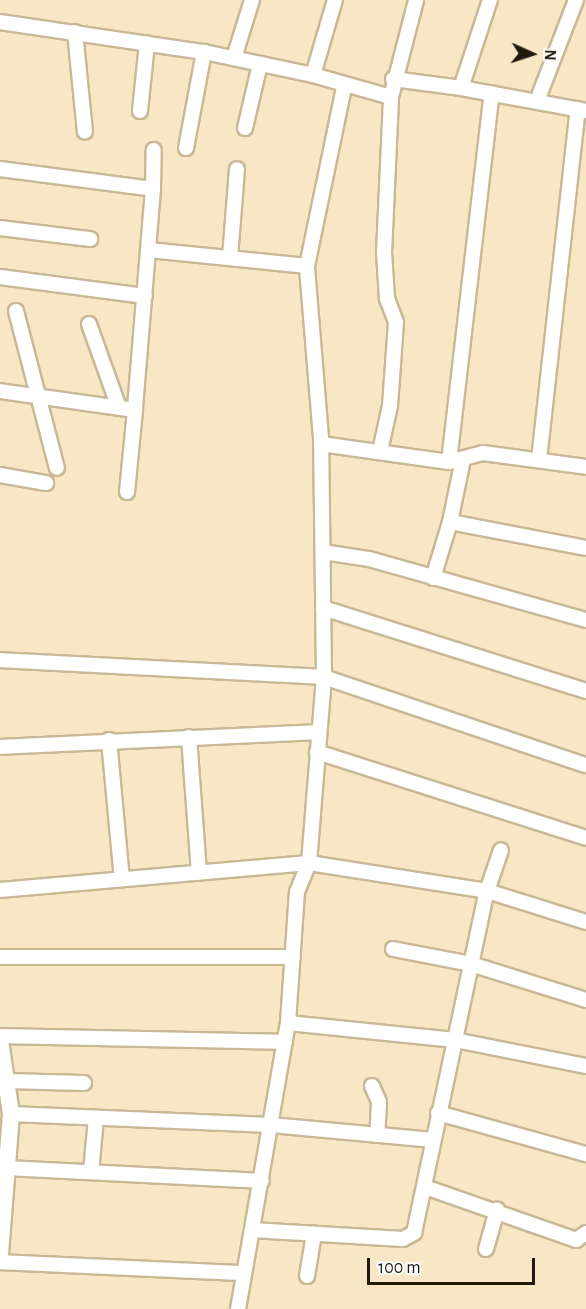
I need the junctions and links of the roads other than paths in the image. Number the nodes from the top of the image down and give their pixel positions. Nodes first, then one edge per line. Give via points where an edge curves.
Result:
1 (252, 0) edge
2 (335, 0) edge
3 (416, 0) edge
4 (490, 0) edge
5 (576, 0) edge
6 (0, 22) edge
7 (75, 32) junction
8 (147, 43) junction
9 (204, 52) junction
10 (234, 58) junction
11 (260, 64) junction
12 (313, 75) junction
13 (393, 79) junction
14 (345, 87) junction
15 (461, 88) junction
16 (492, 93) junction
17 (391, 97) junction
18 (537, 101) junction
19 (582, 110) edge
20 (140, 111) dead end
21 (245, 128) dead end
22 (85, 132) dead end
23 (186, 148) dead end
24 (154, 150) dead end
25 (0, 169) edge
26 (237, 169) dead end
27 (153, 189) junction
28 (0, 228) edge
29 (90, 239) dead end
30 (149, 250) junction
31 (230, 258) junction
32 (307, 266) junction
33 (0, 277) edge
34 (146, 296) junction
35 (16, 311) dead end
36 (89, 324) dead end
37 (0, 391) edge
38 (40, 396) junction
39 (119, 408) junction
40 (135, 410) junction
41 (321, 444) junction
42 (380, 451) junction
43 (539, 460) junction
44 (456, 461) junction
45 (586, 467) edge
46 (57, 468) dead end
47 (0, 475) edge
48 (46, 483) dead end
49 (127, 492) dead end
50 (450, 522) junction
51 (586, 548) edge
52 (323, 552) junction
53 (433, 578) junction
54 (323, 608) junction
55 (586, 620) edge
56 (0, 660) edge
57 (324, 677) junction
58 (586, 691) edge
59 (319, 732) junction
60 (189, 736) junction
61 (109, 740) junction
62 (0, 747) edge
63 (317, 752) junction
64 (586, 765) edge
65 (586, 838) edge
66 (501, 850) dead end
67 (309, 863) junction
68 (199, 873) junction
69 (122, 879) junction
70 (0, 890) edge
71 (487, 891) junction
72 (586, 922) edge
73 (393, 949) dead end
74 (0, 957) edge
75 (293, 957) junction
76 (471, 964) junction
77 (586, 1000) edge
78 (288, 1023) junction
79 (0, 1036) edge
80 (455, 1040) junction
81 (0, 1041) edge
82 (285, 1042) junction
83 (586, 1066) edge
84 (6, 1081) junction
85 (84, 1083) dead end
86 (372, 1086) dead end
87 (438, 1113) junction
88 (11, 1114) junction
89 (96, 1118) junction
90 (271, 1125) junction
91 (377, 1135) junction
92 (433, 1140) junction
93 (586, 1154) edge
94 (8, 1168) junction
95 (91, 1172) junction
96 (262, 1181) junction
97 (425, 1186) junction
98 (497, 1210) junction
99 (252, 1230) junction
100 (586, 1233) edge
101 (314, 1234) junction
102 (486, 1250) dead end
103 (0, 1253) edge
104 (0, 1262) edge
105 (244, 1273) junction
106 (307, 1276) dead end
107 (238, 1309) edge

1 - 10 street
2 - 12 street
3 - 13 street
4 - 15 street
5 - 18 street
6 - 7 street
7 - 8 street
7 - 22 street
8 - 9 street
8 - 20 street
9 - 10 street
9 - 23 street
10 - 11 street
11 - 12 street
11 - 21 street
12 - 14 street
13 - 15 street
13 - 17 street
14 - 17 street
14 - 32 street
15 - 16 street
16 - 18 street
16 - 44 street
17 - 42 street via 384,253 387,298 396,322 390,406
18 - 19 street
19 - 43 street
24 - 27 street
25 - 27 street
26 - 31 street
27 - 30 street
28 - 29 street
30 - 31 street
30 - 34 street
31 - 32 street
32 - 41 street
33 - 34 street
34 - 40 street
35 - 38 street
36 - 39 street
37 - 38 street
38 - 39 street
38 - 46 street
39 - 40 street
40 - 49 street
41 - 42 street
41 - 52 street
42 - 44 street
43 - 44 street via 483,453
43 - 45 street
44 - 50 street
47 - 48 street
50 - 51 street
50 - 53 street
52 - 53 street via 369,559
52 - 54 street
53 - 55 street
54 - 57 street
54 - 58 street
56 - 57 street
57 - 59 street
57 - 64 street
59 - 60 street
59 - 63 street
60 - 61 street
60 - 68 street
61 - 62 street
61 - 69 street
63 - 65 street
63 - 67 street
66 - 71 street
67 - 68 street
67 - 71 street
67 - 75 street via 297,892
68 - 69 street
69 - 70 street
71 - 72 street
71 - 76 street
73 - 76 street
74 - 75 street
75 - 78 street
76 - 77 street
76 - 80 street
78 - 80 street
78 - 82 street
79 - 82 street
80 - 83 street
80 - 87 street
81 - 84 street
82 - 90 street
84 - 85 street
84 - 88 street
86 - 91 street via 379,1102
87 - 92 street
87 - 93 street
88 - 89 street
88 - 94 street
89 - 90 street
89 - 95 street
90 - 91 street
90 - 96 street
91 - 92 street
92 - 97 street
94 - 95 street
94 - 103 street
95 - 96 street
96 - 99 street
97 - 98 street
97 - 101 street via 414,1233 408,1238
98 - 100 street via 576,1240
98 - 102 street
99 - 101 street
99 - 105 street
101 - 106 street
104 - 105 street
105 - 107 street

